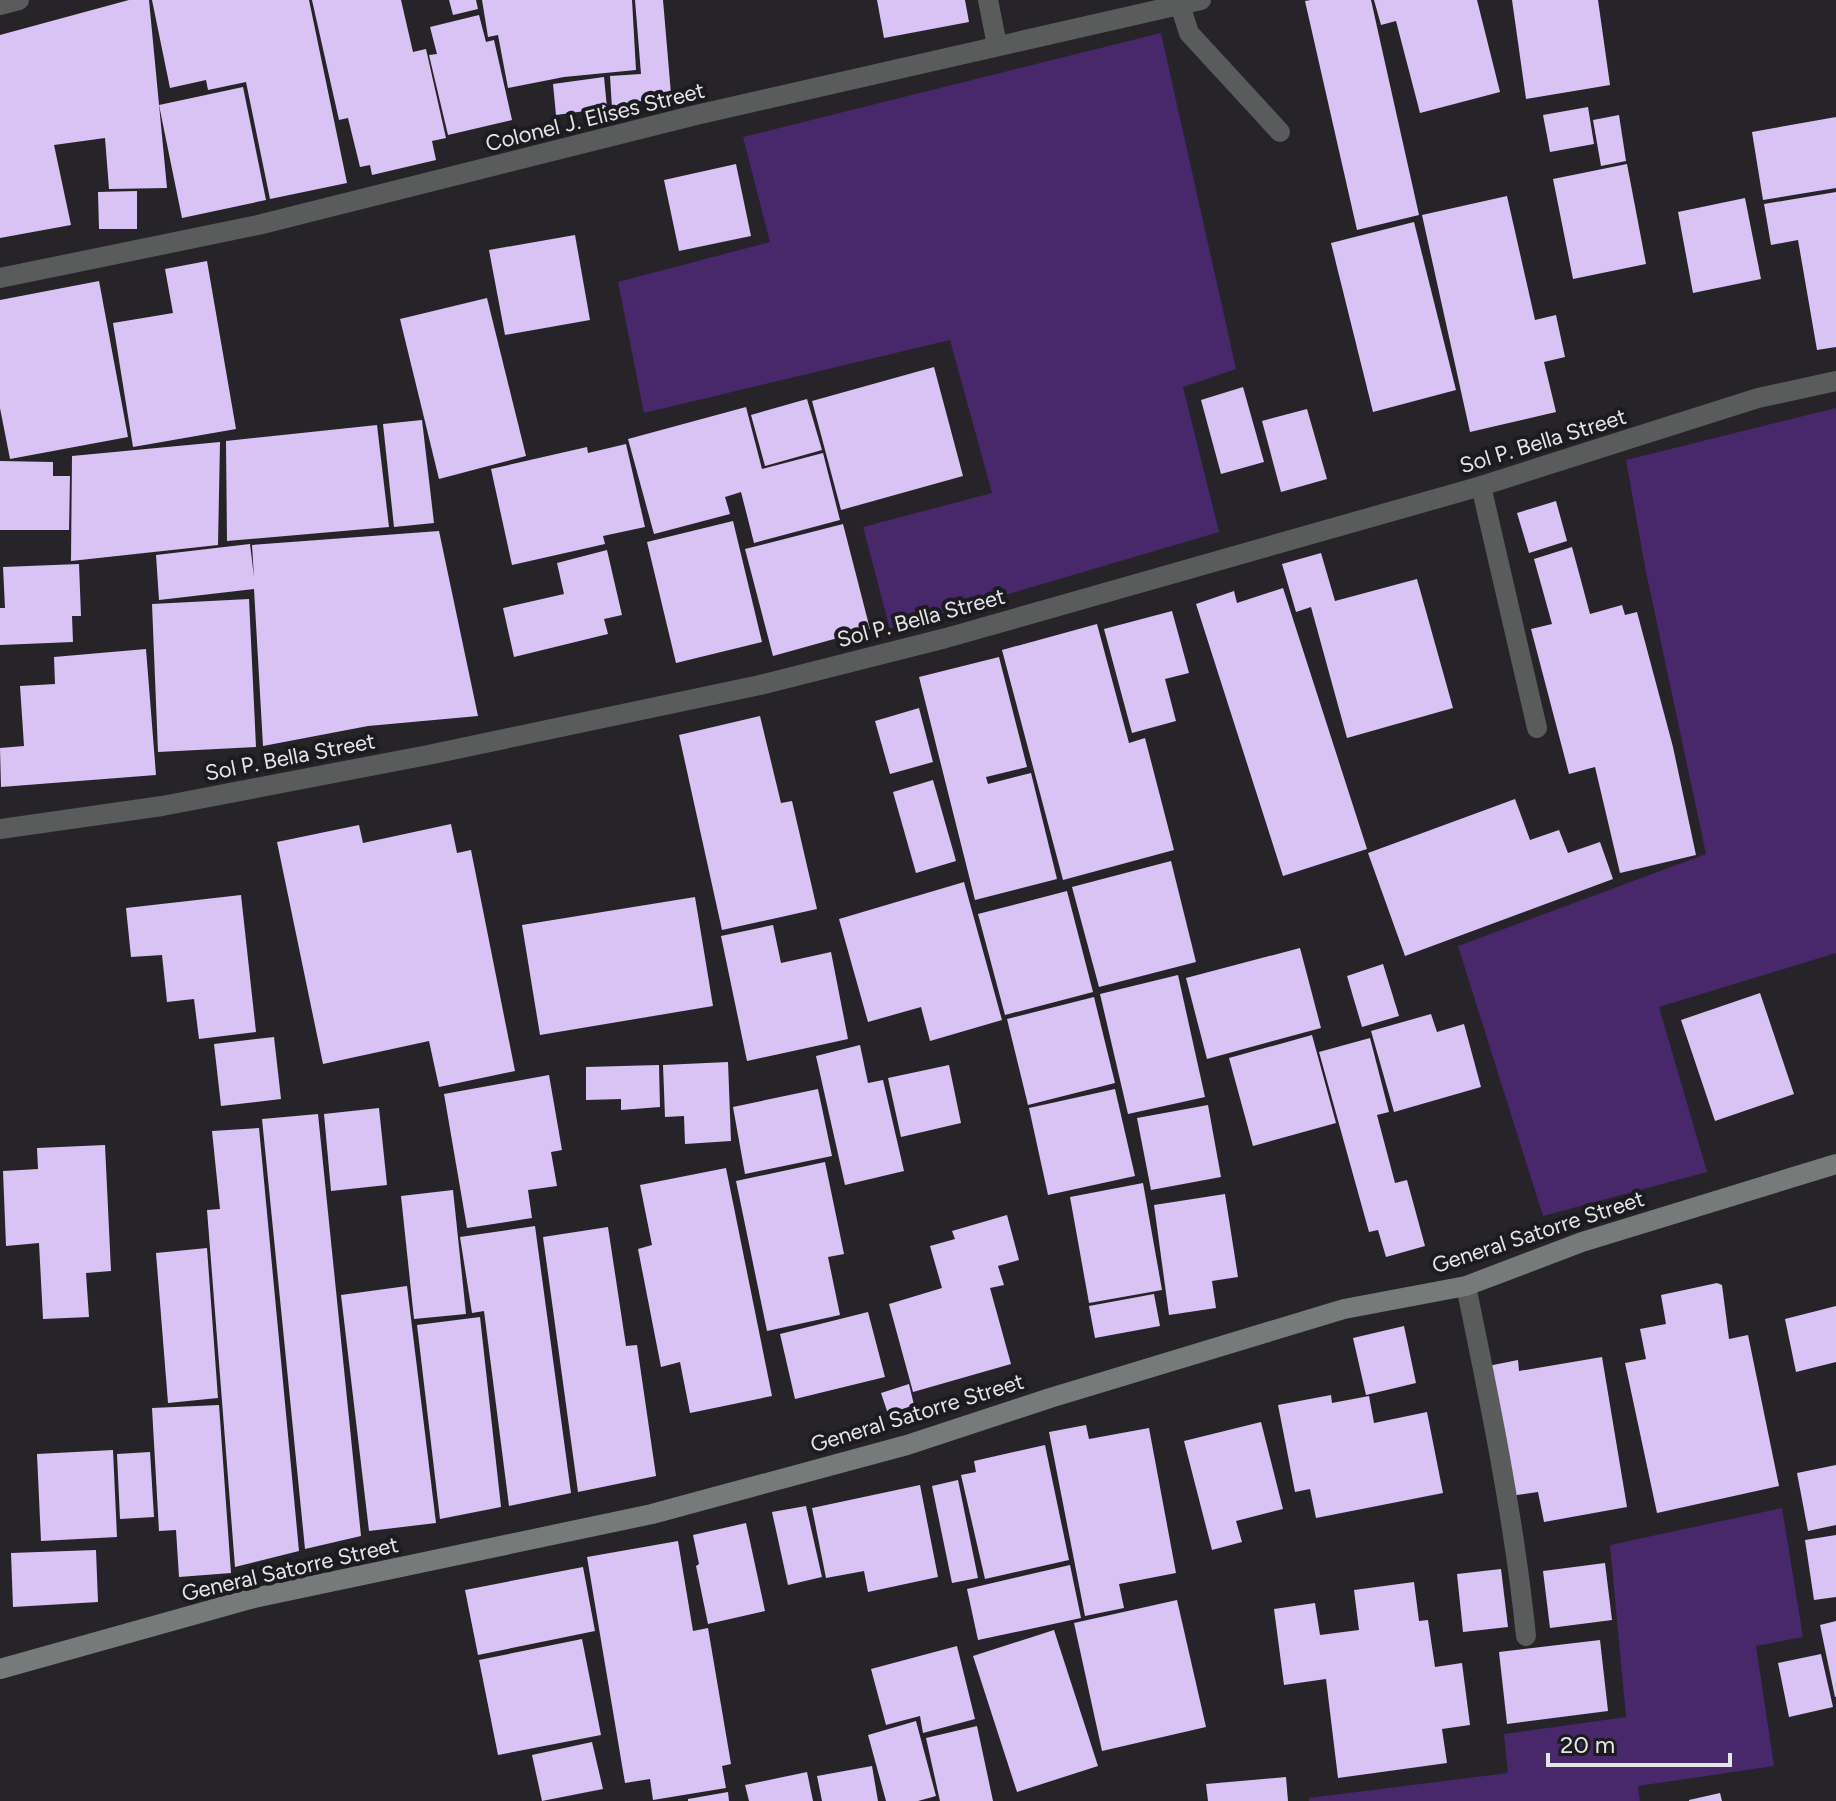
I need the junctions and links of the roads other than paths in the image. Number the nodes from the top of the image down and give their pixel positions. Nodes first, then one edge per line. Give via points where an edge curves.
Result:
1 (19, 0) edge
2 (988, 0) edge
3 (1201, 0) edge
4 (0, 5) edge
5 (1180, 5) junction
6 (997, 45) junction
7 (1280, 132) dead end
8 (0, 278) edge
9 (1836, 381) edge
10 (1481, 486) junction
11 (1537, 728) dead end
12 (0, 829) edge
13 (1836, 1164) edge
14 (1466, 1286) junction
15 (1526, 1636) dead end
16 (0, 1669) edge

1 - 4 street
2 - 6 street
3 - 5 street, Colonel J. Elises Street
5 - 6 street, Colonel J. Elises Street
5 - 7 street via 1189,33
6 - 8 street, Colonel J. Elises Street via 258,225
9 - 10 street, Sol P. Bella Street via 1758,398
10 - 11 street
10 - 12 street, Sol P. Bella Street via 946,638 760,685 162,806
13 - 14 street, General Satorre Street via 1582,1242
14 - 15 street via 1517,1555
14 - 16 street, General Satorre Street via 1344,1309 907,1445 652,1514 254,1598

